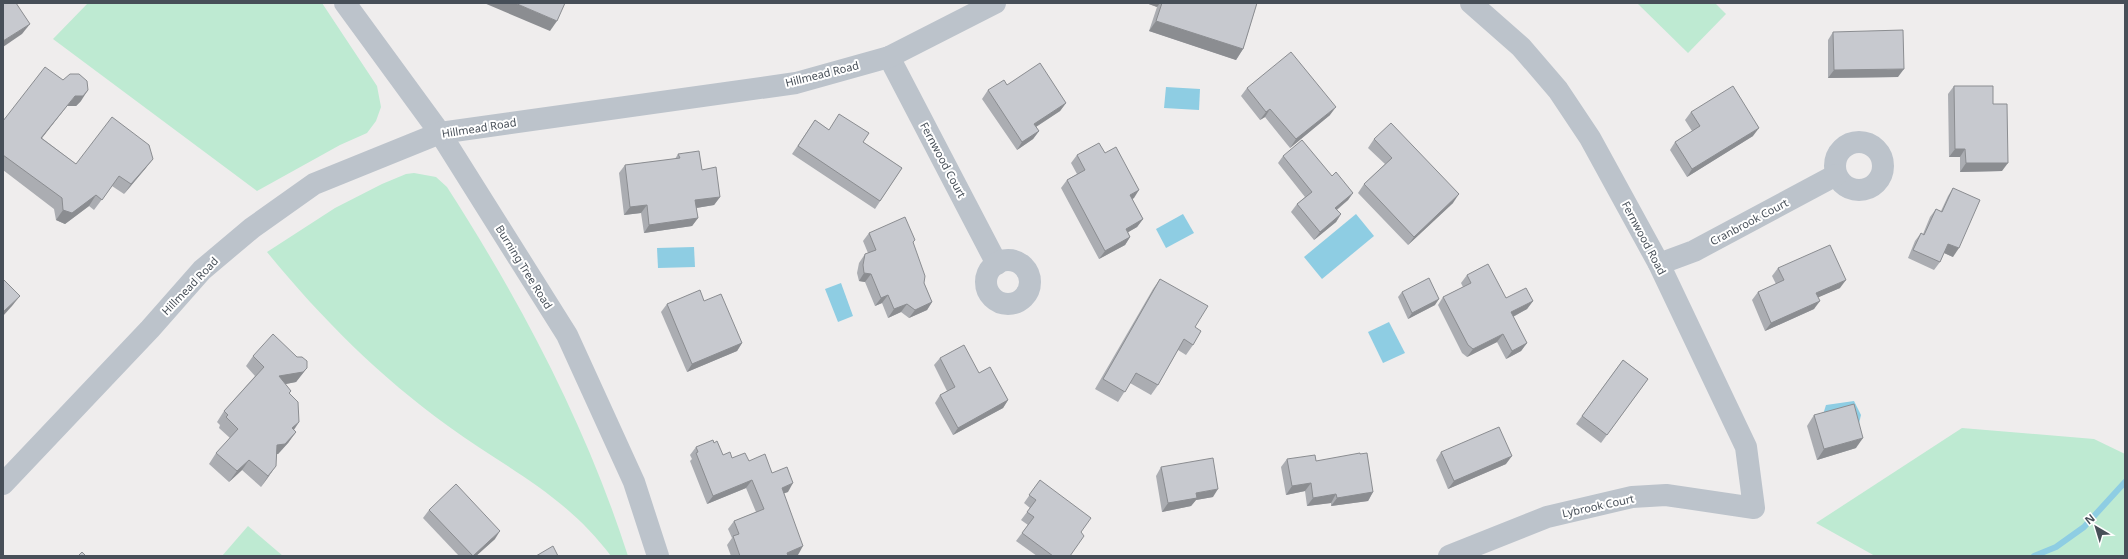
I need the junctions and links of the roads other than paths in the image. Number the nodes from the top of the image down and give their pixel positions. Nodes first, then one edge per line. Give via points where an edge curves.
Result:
1 (345, 3) edge
2 (995, 3) edge
3 (1471, 3) edge
4 (889, 57) junction
5 (440, 133) junction
6 (1836, 175) dead end
7 (998, 264) dead end
8 (1659, 264) junction
9 (3, 484) edge
10 (1754, 508) joint
11 (658, 556) edge
12 (1449, 556) edge

1 - 5 street, Burning Tree Road
2 - 4 street, Hillmead Road
3 - 8 street, Fernwood Road via 1521,47 1558,90 1590,138
4 - 5 street, Hillmead Road via 796,83
4 - 7 street, Fernwood Court
5 - 9 street, Hillmead Road via 314,184 252,228 202,270 150,329
5 - 11 street, Burning Tree Road via 567,335 634,482
6 - 8 street, Cranbrook Court via 1694,251
8 - 10 street, Fernwood Road via 1746,447
10 - 12 street, Lybrook Court via 1666,495 1632,497 1547,517

